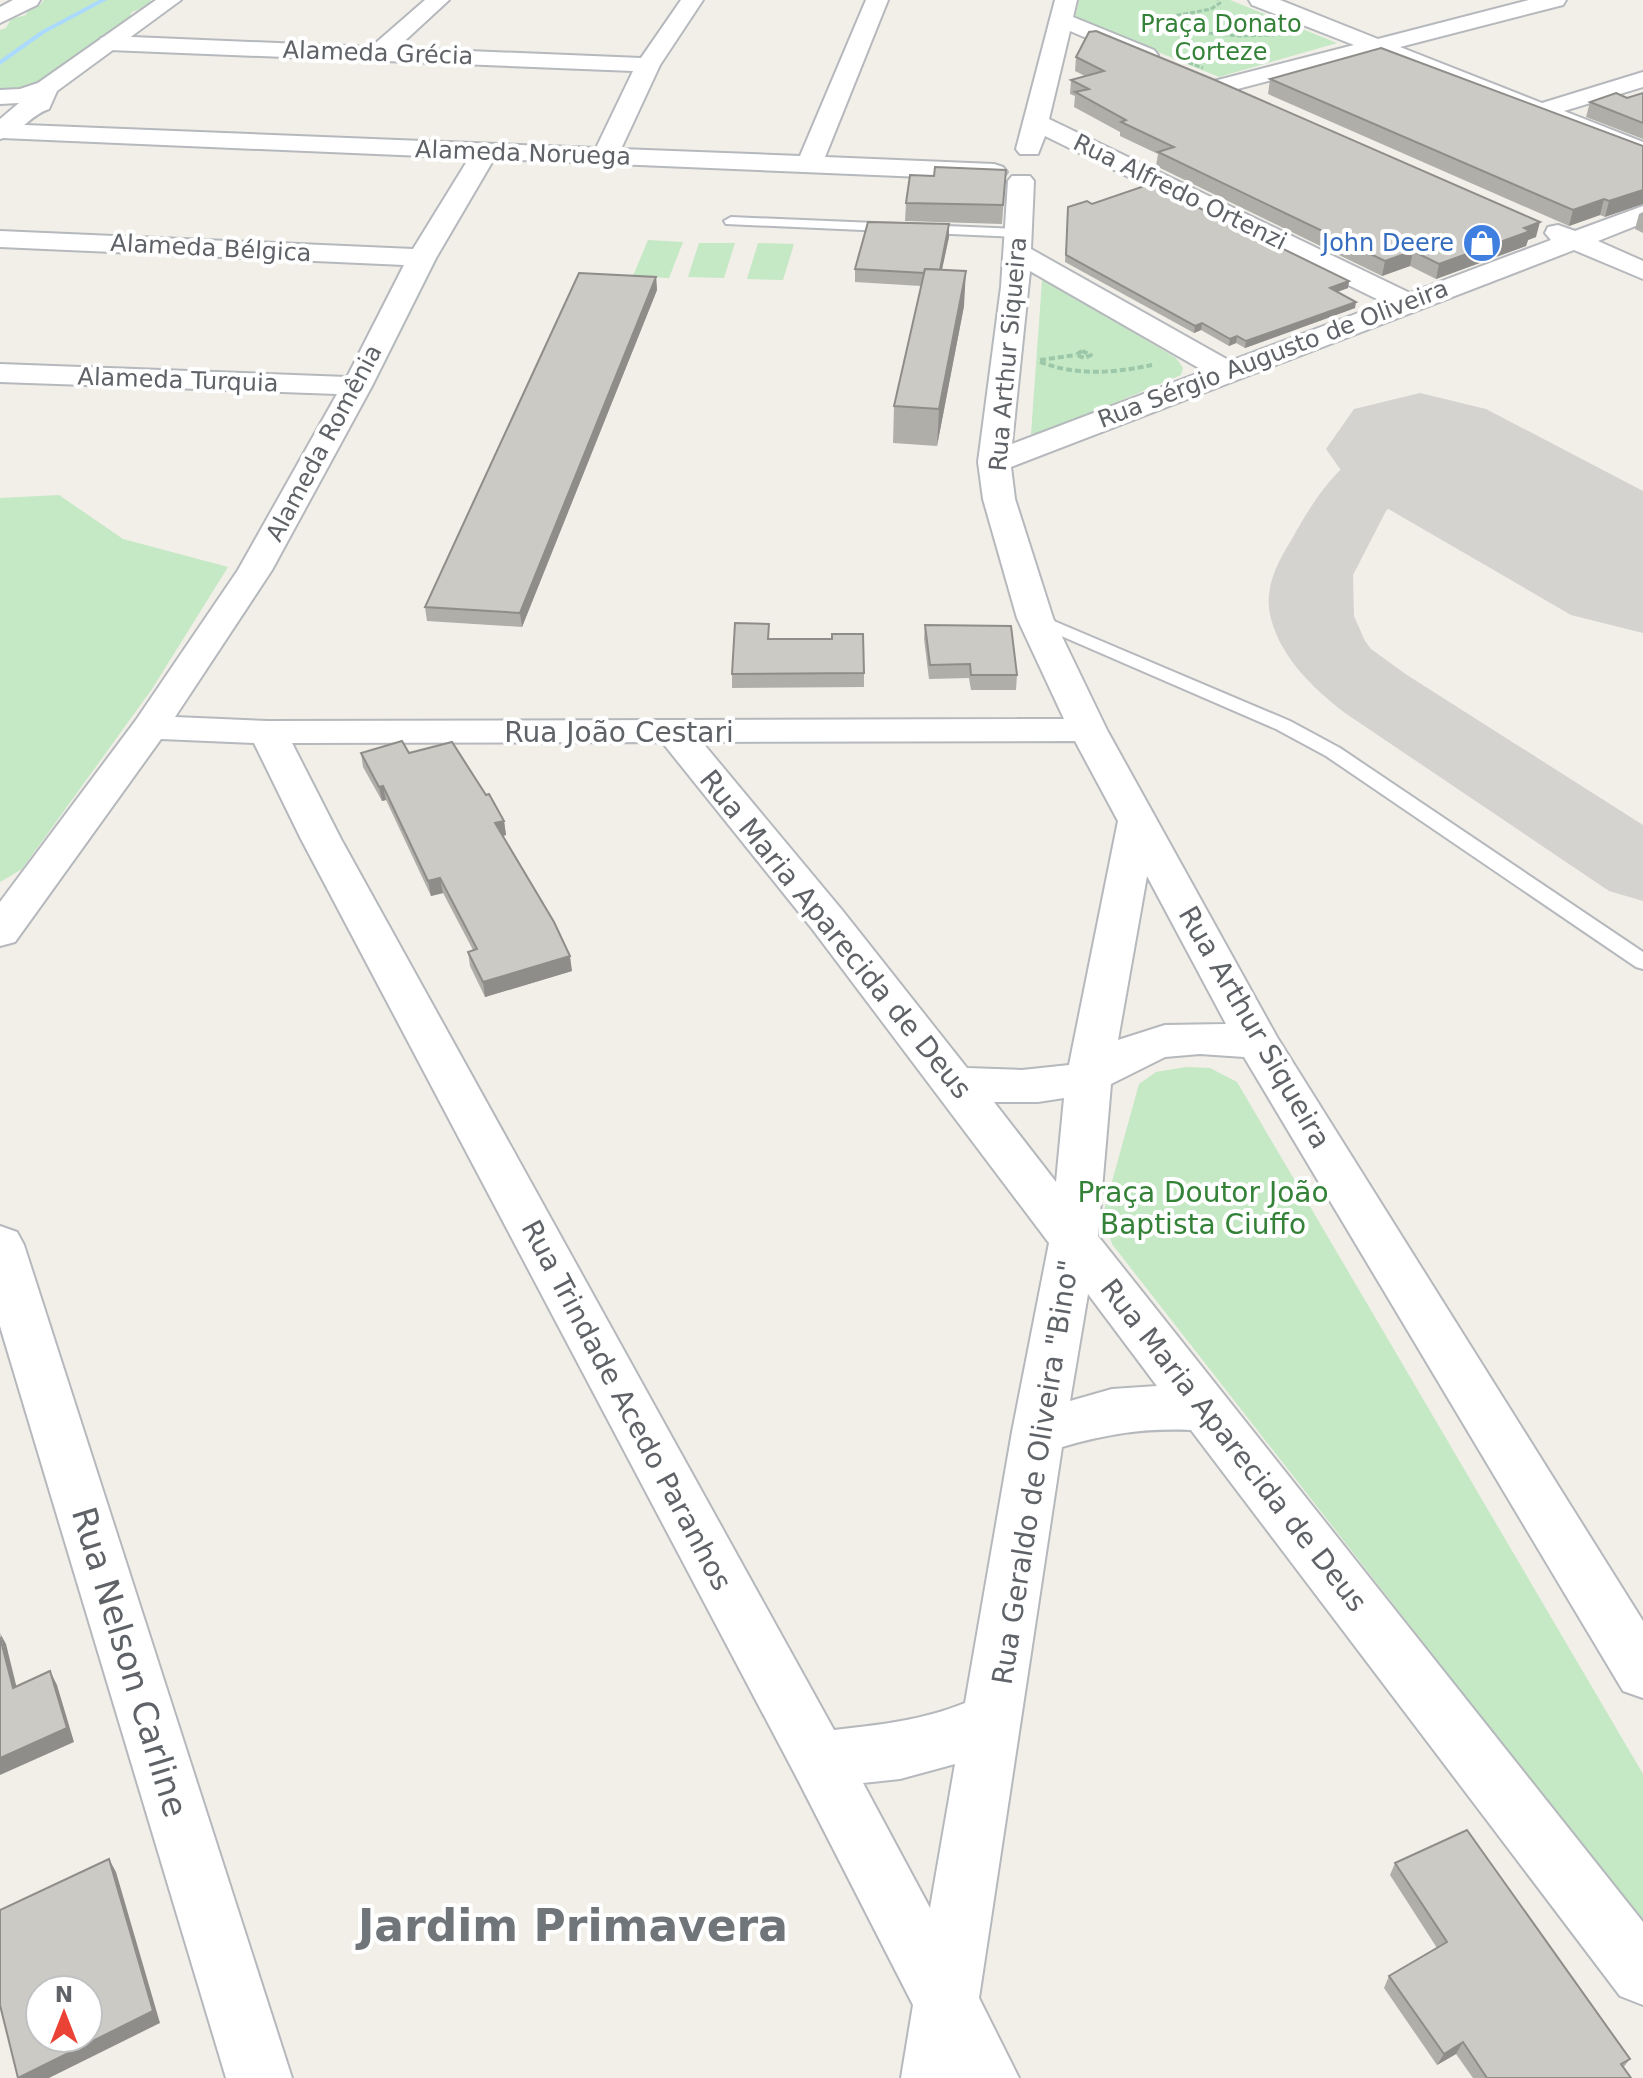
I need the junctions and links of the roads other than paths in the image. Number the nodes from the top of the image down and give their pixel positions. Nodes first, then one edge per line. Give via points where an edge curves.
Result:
1 (29, 0) edge
2 (170, 0) edge
3 (438, 0) edge
4 (692, 0) edge
5 (877, 0) edge
6 (1310, 0) edge
7 (1555, 0) edge
8 (1270, 4) edge
9 (1063, 10) edge
10 (0, 16) edge
11 (109, 43) junction
12 (1381, 46) junction
13 (378, 53) junction
14 (1168, 64) edge
15 (648, 65) junction
16 (1195, 75) edge
17 (1643, 79) edge
18 (1222, 86) junction
19 (46, 88) junction
20 (0, 97) edge
21 (1265, 104) edge
22 (1544, 110) junction
23 (4, 123) edge
24 (1038, 123) junction
25 (1643, 151) edge
26 (485, 152) junction
27 (605, 156) junction
28 (810, 162) junction
29 (1016, 174) junction
30 (1643, 214) edge
31 (731, 221) dead end
32 (1531, 221) edge
33 (0, 239) edge
34 (1573, 240) junction
35 (1017, 242) junction
36 (422, 258) junction
37 (1643, 271) edge
38 (1408, 303) junction
39 (1227, 372) junction
40 (0, 373) edge
41 (357, 386) junction
42 (994, 462) junction
43 (1035, 618) junction
44 (150, 727) junction
45 (1088, 730) junction
46 (268, 732) junction
47 (673, 732) junction
48 (1138, 818) junction
49 (16, 891) edge
50 (0, 932) edge
51 (1643, 962) edge
52 (1258, 1043) junction
53 (1089, 1075) junction
54 (957, 1083) junction
55 (1074, 1239) junction
56 (0, 1245) edge
57 (1206, 1409) junction
58 (1038, 1432) junction
59 (1643, 1672) edge
60 (994, 1719) junction
61 (819, 1760) junction
62 (1643, 1973) edge
63 (945, 1996) junction
64 (259, 2078) edge
65 (934, 2078) edge
66 (986, 2078) edge

1 - 10 street
2 - 11 street
3 - 13 street
4 - 15 street
5 - 28 street
6 - 8 street
7 - 12 street
8 - 12 street
9 - 14 street
9 - 24 street, Rua Arthur Siqueira
11 - 13 street, Alameda Grécia
11 - 19 street
12 - 18 street
12 - 22 street
13 - 15 street, Alameda Grécia
15 - 27 street
16 - 18 street
17 - 22 street
18 - 21 street
19 - 20 street
19 - 23 street via 40,104
22 - 25 street
23 - 26 street, Alameda Noruega via 41,132
24 - 29 street, Rua Arthur Siqueira
24 - 38 street, Rua Alfredo Ortenzi
26 - 27 street, Alameda Noruega
26 - 36 street, Alameda Romênia
27 - 28 street, Alameda Noruega
28 - 29 street, Alameda Noruega
29 - 35 street, Rua Arthur Siqueira
30 - 34 street, Rua Sérgio Augusto de Oliveira
31 - 35 lane
32 - 34 street
33 - 36 street, Alameda Bélgica
34 - 37 street
34 - 38 street, Rua Sérgio Augusto de Oliveira
35 - 39 street
35 - 42 street, Rua Arthur Siqueira
36 - 41 street, Alameda Romênia
38 - 39 street, Rua Sérgio Augusto de Oliveira
39 - 42 street, Rua Sérgio Augusto de Oliveira
40 - 41 street, Alameda Turquia
41 - 44 street, Alameda Romênia via 255,570
42 - 43 street, Rua Arthur Siqueira via 999,499
43 - 45 street, Rua Arthur Siqueira
43 - 51 lane via 1333,752
44 - 46 street, Rua João Cestari
44 - 49 street, Alameda Romênia
45 - 47 street, Rua João Cestari
45 - 48 street, Rua Arthur Siqueira
46 - 47 street, Rua João Cestari
46 - 61 street, Rua Trindade Acedo Paranhos
47 - 54 street, Rua Maria Aparecida de Deus
48 - 52 street, Rua Arthur Siqueira
48 - 53 street, Rua Geraldo de Oliveira "Bino"
49 - 50 street, Alameda Romênia
52 - 53 street via 1164,1041 1128,1051
52 - 59 street, Rua Arthur Siqueira
53 - 54 street via 1018,1089
53 - 55 street, Rua Geraldo de Oliveira "Bino"
54 - 55 street, Rua Maria Aparecida de Deus
55 - 57 street, Rua Maria Aparecida de Deus
55 - 58 street, Rua Geraldo de Oliveira "Bino"
56 - 64 street, Rua Nelson Carline
57 - 58 street via 1112,1411
57 - 62 street, Rua Maria Aparecida de Deus
58 - 60 street, Rua Geraldo de Oliveira "Bino"
60 - 61 street via 939,1742
60 - 63 street, Rua Geraldo de Oliveira "Bino"
61 - 63 street, Rua Trindade Acedo Paranhos
63 - 65 street, Rua Geraldo de Oliveira "Bino"
63 - 66 street, Rua Trindade Acedo Paranhos

